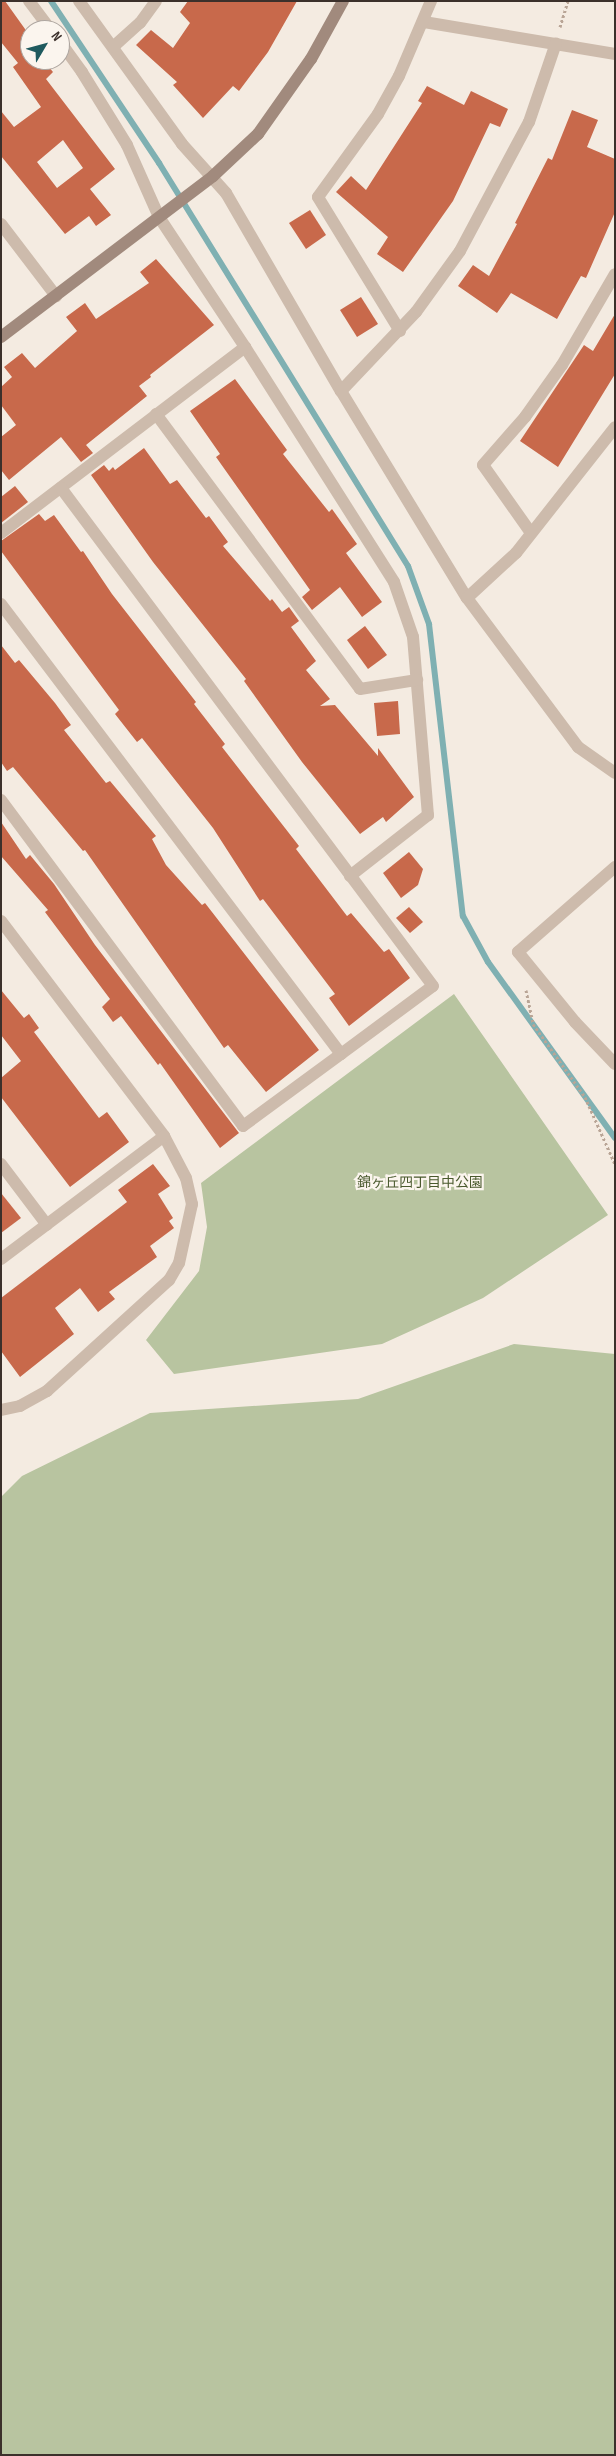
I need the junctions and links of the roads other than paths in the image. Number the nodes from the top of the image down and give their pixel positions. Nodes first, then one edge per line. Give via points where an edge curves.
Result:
1 (29, 1) edge
2 (79, 1) edge
3 (156, 1) edge
4 (343, 1) edge
5 (431, 1) edge
6 (43, 20) edge
7 (424, 22) junction
8 (556, 43) junction
9 (113, 47) junction
10 (615, 54) edge
11 (70, 56) edge
12 (213, 176) junction
13 (159, 216) junction
14 (1, 224) edge
15 (615, 274) edge
16 (56, 296) junction
17 (400, 331) junction
18 (1, 337) edge
19 (245, 346) junction
20 (341, 391) junction
21 (156, 414) junction
22 (615, 427) edge
23 (60, 488) junction
24 (1, 533) edge
25 (531, 533) junction
26 (467, 598) junction
27 (1, 604) edge
28 (417, 680) junction
29 (615, 773) edge
30 (1, 800) edge
31 (615, 867) edge
32 (350, 876) junction
33 (1, 921) edge
34 (341, 1054) junction
35 (615, 1064) edge
36 (164, 1136) junction
37 (1, 1164) edge
38 (47, 1225) junction
39 (1, 1259) edge
40 (3, 1408) edge

1 - 6 street
2 - 9 street
3 - 9 street via 140,23
4 - 12 street via 286,99 258,134
5 - 7 street
7 - 8 street
7 - 17 street via 378,114 318,197
8 - 10 street
8 - 17 street via 529,122 508,165 456,258
9 - 12 street via 182,144
11 - 13 street via 127,146
12 - 13 street
12 - 20 street
13 - 16 street
13 - 19 street
14 - 16 street
15 - 25 street via 562,365 525,417 482,465
16 - 18 street
17 - 20 street
19 - 21 street
19 - 28 street via 394,582 413,637
20 - 26 street
21 - 23 street
21 - 28 street via 360,689
22 - 25 street
23 - 24 street
23 - 32 street
25 - 26 street via 516,553
26 - 29 street via 578,747
27 - 34 street
28 - 32 street via 428,815
30 - 34 street via 243,1126
31 - 35 street via 518,952 575,1022
32 - 34 street via 433,986
33 - 36 street
36 - 38 street
36 - 40 street via 186,1178 192,1204 179,1263 169,1280 47,1391 20,1406
37 - 38 street
38 - 39 street

